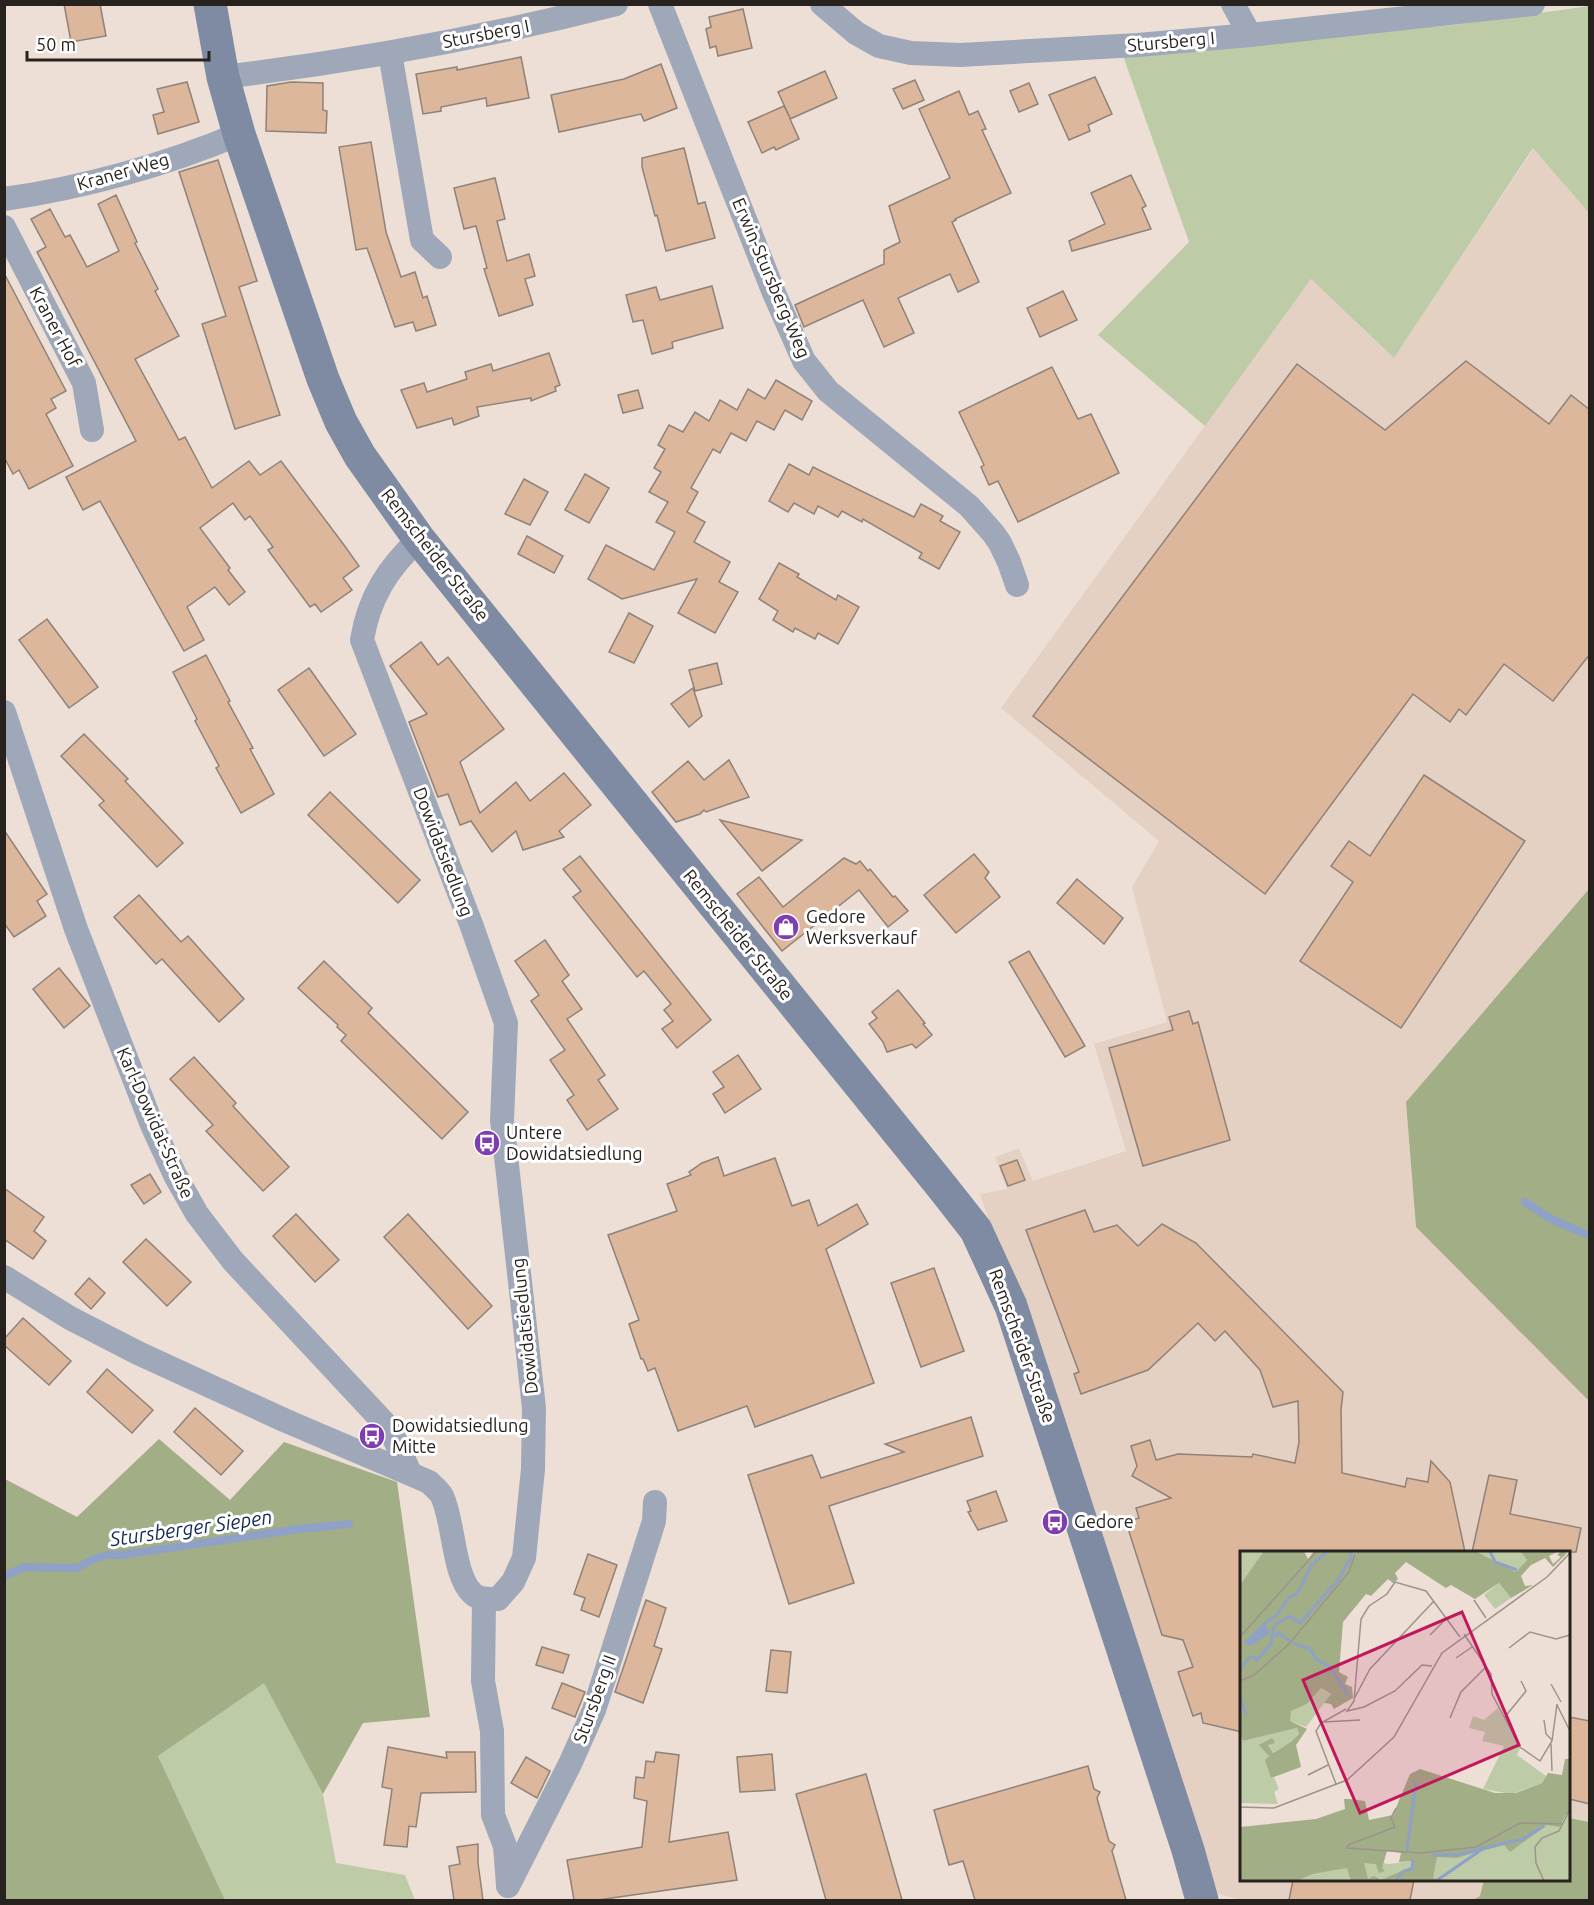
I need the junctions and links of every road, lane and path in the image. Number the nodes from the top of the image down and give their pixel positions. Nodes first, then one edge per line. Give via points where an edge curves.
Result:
1 (210, 4) edge
2 (616, 4) edge
3 (660, 4) edge
4 (822, 4) edge
5 (1233, 4) edge
6 (1533, 4) edge
7 (1250, 35) junction
8 (390, 53) junction
9 (223, 77) junction
10 (238, 134) junction
11 (4, 199) edge
12 (4, 227) edge
13 (440, 257) dead end
14 (92, 430) dead end
15 (419, 539) junction
16 (1017, 585) dead end
17 (4, 712) edge
18 (4, 1277) edge
19 (410, 1473) junction
20 (655, 1502) dead end
21 (484, 1600) junction
22 (510, 1893) edge
23 (1202, 1900) edge

1 - 9 main road, Remscheider Straße
2 - 8 street, Stursberg I via 529,26
3 - 16 street, Erwin-Stursberg-Weg via 804,361 828,391 969,506 1000,543
4 - 7 street, Stursberg I via 856,33 879,45 911,53 960,56
5 - 7 street
6 - 7 street, Stursberg I
8 - 9 street, Stursberg I
8 - 13 street via 422,240
9 - 10 main road, Remscheider Straße
10 - 11 street, Kraner Weg via 72,188
10 - 15 main road, Remscheider Straße via 341,422 360,456
12 - 14 street, Kraner Hof via 84,383
15 - 21 street, Dowidatsiedlung via 396,561 382,583 365,621 362,640 506,1023 502,1120 534,1408 533,1469 524,1558 513,1582 498,1599
15 - 23 main road, Remscheider Straße via 976,1230 1011,1306
17 - 19 street, Karl-Dowidat-Straße via 76,929 175,1175 197,1214 233,1261 390,1430
18 - 19 street via 70,1318 138,1353
19 - 21 street via 429,1482 441,1494 463,1581 472,1594
20 - 22 street, Stursberg II via 654,1521 594,1710
21 - 22 street, Stursberg II via 483,1681 492,1731 493,1815 505,1846

